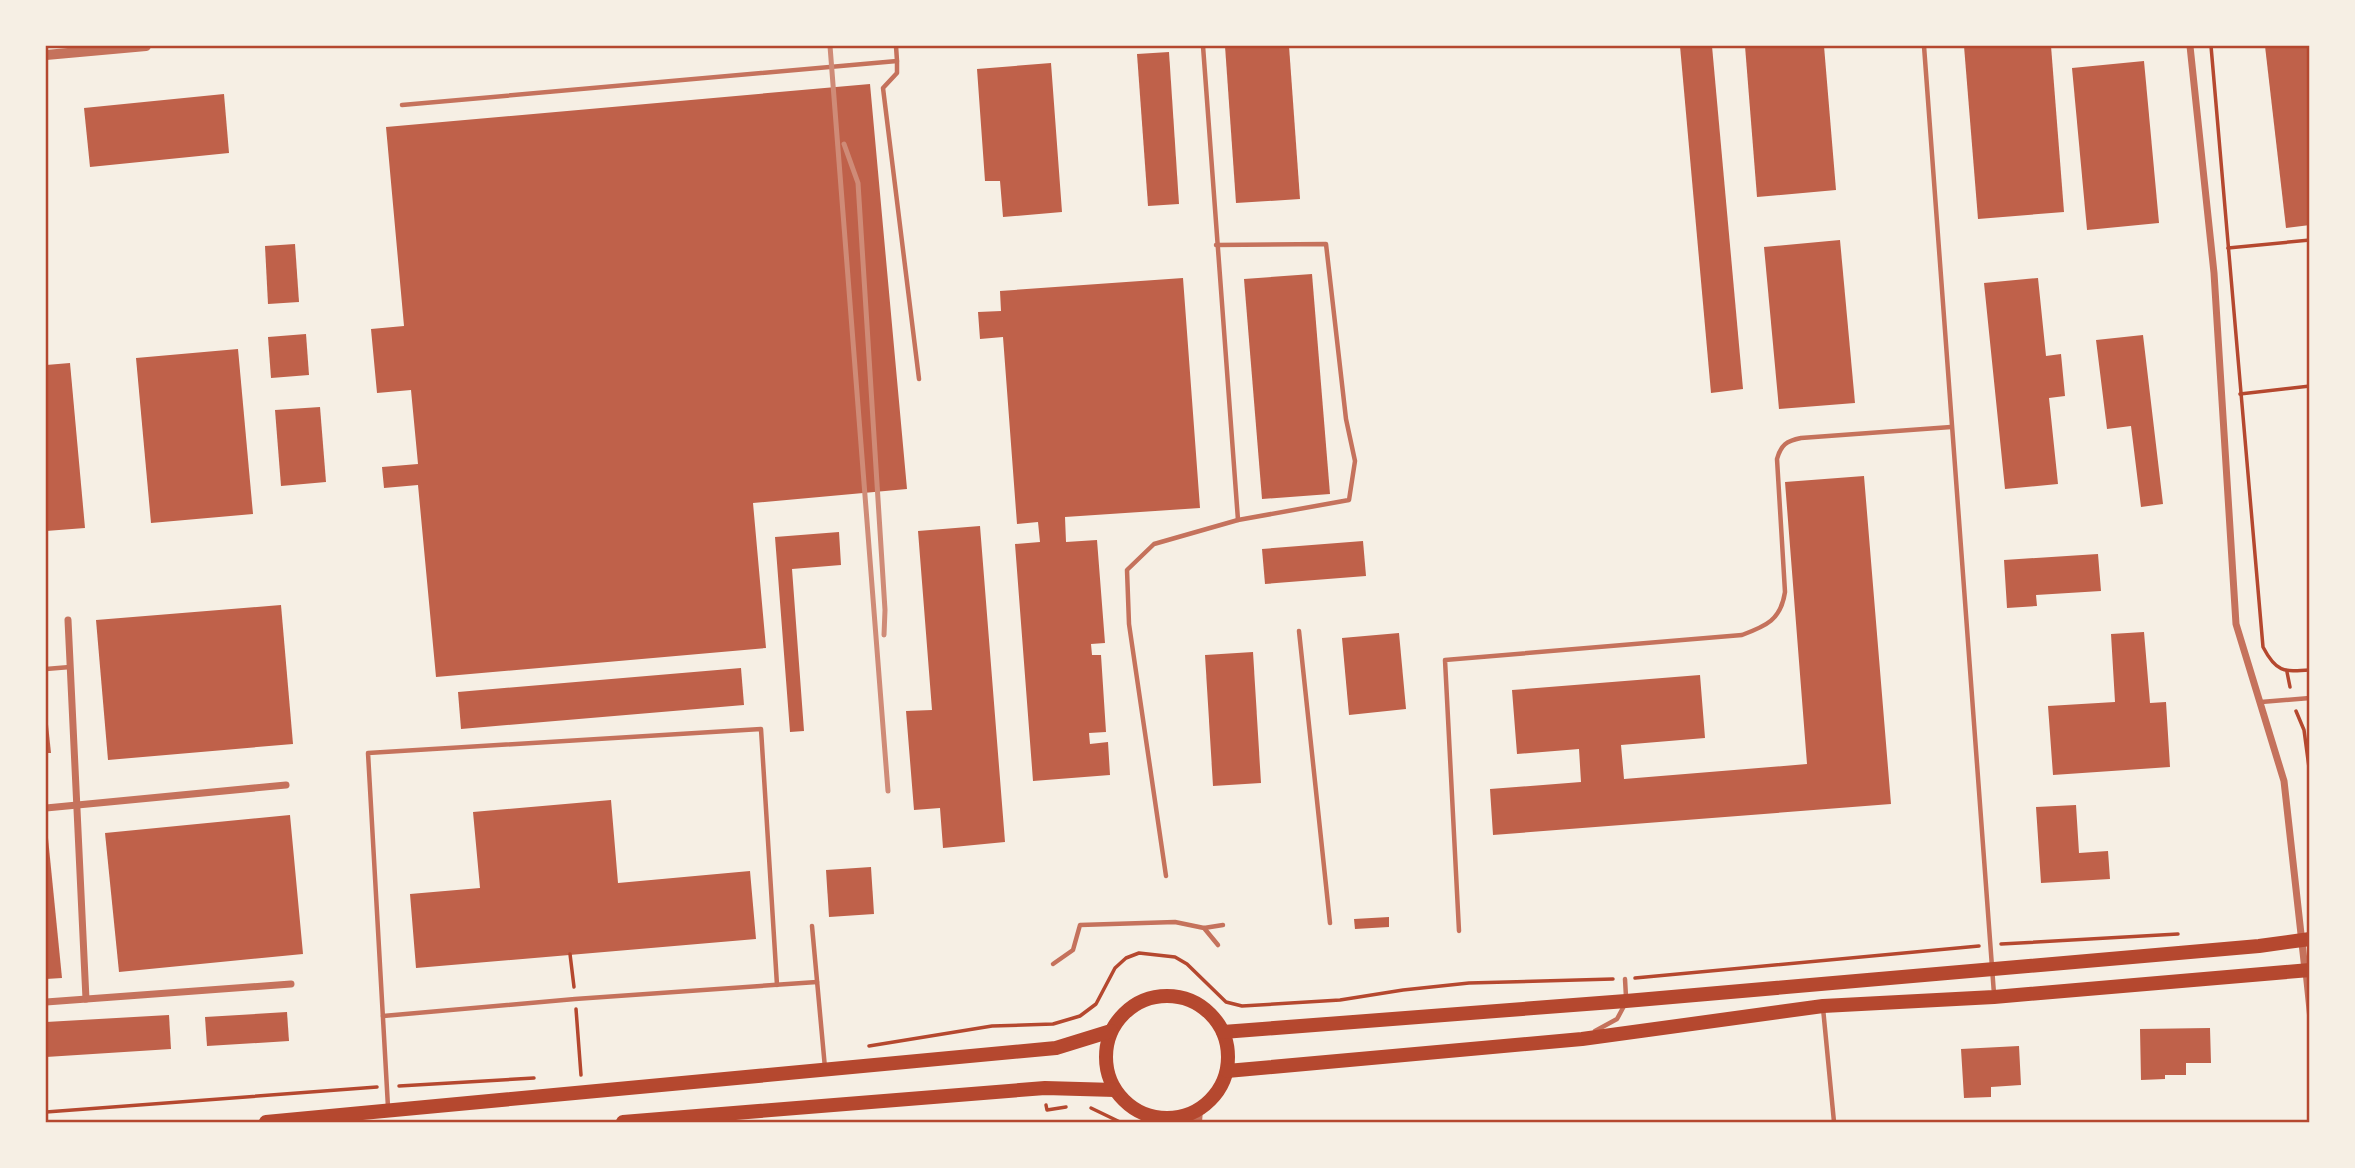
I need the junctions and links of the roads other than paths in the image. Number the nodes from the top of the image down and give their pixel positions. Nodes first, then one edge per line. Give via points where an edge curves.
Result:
1 (146, 46) edge
2 (896, 46) edge
3 (1203, 46) edge
4 (1924, 46) edge
5 (2190, 46) edge
6 (46, 55) edge
7 (897, 61) junction
8 (402, 105) dead end
9 (1216, 245) junction
10 (919, 379) dead end
11 (1951, 427) junction
12 (1238, 520) junction
13 (68, 620) dead end
14 (1299, 631) dead end
15 (70, 667) junction
16 (46, 669) edge
17 (2309, 698) edge
18 (2260, 702) junction
19 (286, 785) dead end
20 (77, 805) junction
21 (46, 808) edge
22 (1166, 876) dead end
23 (1329, 923) dead end
24 (1223, 925) dead end
25 (812, 926) dead end
26 (1204, 928) junction
27 (1459, 931) dead end
28 (2306, 940) edge
29 (1218, 945) dead end
30 (1053, 964) dead end
31 (1992, 968) junction
32 (2307, 970) edge
33 (1625, 979) road end
34 (817, 982) junction
35 (291, 984) dead end
36 (777, 985) junction
37 (1994, 997) junction
38 (86, 999) junction
39 (1626, 1001) junction
40 (46, 1002) edge
41 (1823, 1006) junction
42 (383, 1016) junction
43 (2309, 1022) edge
44 (1111, 1031) junction
45 (1223, 1032) junction
46 (1582, 1039) junction
47 (825, 1069) junction
48 (1227, 1072) junction
49 (1115, 1090) junction
50 (388, 1112) junction
51 (1197, 1116) edge
52 (1152, 1119) edge
53 (266, 1122) edge
54 (623, 1122) edge
55 (1834, 1122) edge

1 - 6 street
2 - 7 lane
3 - 9 lane
4 - 11 lane
5 - 18 street via 2214,273 2236,624
7 - 8 lane
7 - 10 lane via 897,73 883,88
9 - 12 lane
9 - 12 lane via 1326,244 1355,461 1349,500
11 - 27 lane via 1801,438 1781,447 1777,459 1785,592 1783,605 1758,629 1742,635 1445,660
11 - 31 lane
12 - 22 lane via 1154,544 1127,570 1129,624
13 - 15 street
14 - 23 lane
15 - 16 lane
15 - 20 street
17 - 18 lane
18 - 28 street via 2284,782
19 - 20 street
20 - 21 street
20 - 38 street
24 - 26 lane
25 - 34 lane
26 - 29 lane
26 - 30 lane via 1175,922 1080,925 1073,950
28 - 31 main road
28 - 32 street
31 - 37 lane
31 - 39 main road
32 - 37 main road
32 - 43 lane
33 - 39 lane
34 - 36 lane
34 - 47 lane
35 - 38 street
36 - 42 lane
36 - 42 lane via 761,729 368,754
37 - 41 main road
38 - 40 street
39 - 45 main road
39 - 46 lane via 1617,1019
41 - 46 main road
41 - 55 lane
42 - 50 lane
44 - 45 main road via 1131,1007 1152,998 1175,996 1203,1008
44 - 47 main road via 1056,1048
44 - 49 main road via 1106,1055
45 - 48 main road
46 - 48 main road
47 - 50 main road
48 - 51 main road
49 - 52 main road
49 - 54 main road via 1045,1088
50 - 53 main road
51 - 52 main road

